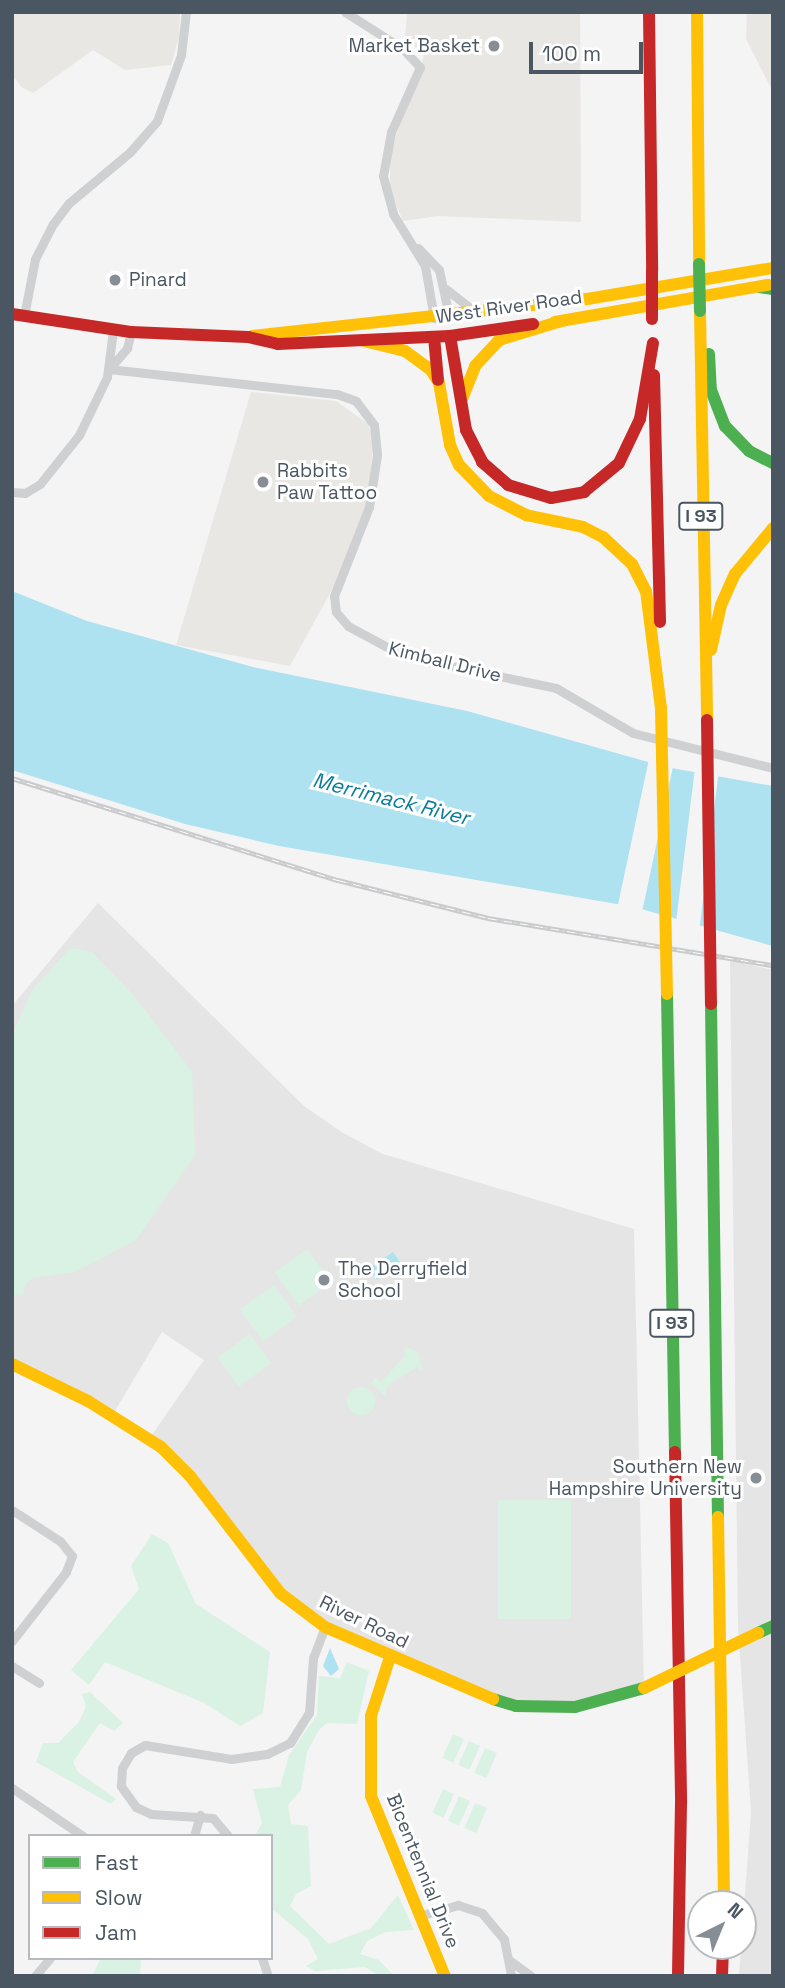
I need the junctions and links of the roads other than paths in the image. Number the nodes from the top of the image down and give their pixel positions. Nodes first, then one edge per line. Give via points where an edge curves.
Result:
1 (186, 12) edge
2 (345, 12) edge
3 (649, 12) edge
4 (697, 12) edge
5 (417, 247) junction
6 (773, 268) edge
7 (444, 285) junction
8 (773, 287) edge
9 (485, 311) junction
10 (700, 311) junction
11 (18, 315) edge
12 (449, 316) junction
13 (434, 318) junction
14 (561, 321) junction
15 (113, 330) junction
16 (131, 332) junction
17 (450, 336) junction
18 (248, 337) junction
19 (434, 337) junction
20 (364, 341) junction
21 (653, 343) junction
22 (109, 369) junction
23 (439, 383) junction
24 (461, 408) junction
25 (773, 463) edge
26 (12, 492) edge
27 (773, 528) edge
28 (705, 687) junction
29 (661, 708) junction
30 (773, 768) edge
31 (12, 1364) edge
32 (12, 1510) edge
33 (773, 1626) edge
34 (325, 1627) junction
35 (12, 1641) edge
36 (390, 1657) junction
37 (12, 1666) edge
38 (39, 1683) dead end
39 (12, 1788) edge
40 (200, 1815) junction
41 (80, 1834) edge
42 (195, 1834) edge
43 (227, 1834) edge
44 (724, 1890) edge
45 (419, 1916) junction
46 (48, 1960) edge
47 (509, 1960) junction
48 (35, 1976) edge
49 (445, 1976) edge
50 (511, 1976) edge
51 (531, 1976) edge
52 (678, 1976) edge

1 - 11 street via 181,55 157,121 53,224 35,259
2 - 5 street via 403,49 420,67 391,132 383,176 393,215
3 - 21 main road, I 93, bridge
4 - 10 main road, I 93, bridge
5 - 7 street via 436,263
5 - 13 street via 430,283
6 - 9 main road, West River Road
7 - 9 street via 463,306
7 - 12 street
8 - 14 main road, West River Road
9 - 12 main road, West River Road
10 - 25 main road via 719,415 739,443
10 - 28 main road, I 93
11 - 15 main road, West River Road
12 - 13 main road, West River Road
12 - 17 main road
13 - 18 main road, West River Road
13 - 19 main road
14 - 17 main road, West River Road
14 - 24 main road via 510,334 489,349 470,373
15 - 16 main road, West River Road
15 - 22 street
16 - 18 main road, West River Road
16 - 22 street via 127,348
17 - 19 main road, West River Road
17 - 24 main road
18 - 20 main road, West River Road via 278,344
19 - 20 main road, West River Road
19 - 23 main road
20 - 23 main road via 414,355
21 - 24 main road via 631,443 619,463 583,492 540,497 498,478 475,452
21 - 29 main road, I 93
22 - 26 street via 88,419 65,455 40,484 24,493
22 - 30 street, Kimball Drive via 337,394 356,401 374,425 377,455 369,507 334,596 336,612 348,626 404,656 556,688 633,733
23 - 29 main road via 450,445 459,465 489,496 526,515 593,532 632,564 646,591
27 - 28 main road via 748,554 727,590
28 - 44 main road, I 93, bridge
29 - 52 main road, I 93, bridge via 681,1816
31 - 34 main road, River Road via 88,1401 161,1447 190,1476 280,1594
32 - 35 street via 60,1541 72,1556 66,1572
33 - 36 main road, River Road, bridge via 644,1688 575,1707 516,1706 474,1694
34 - 36 main road, River Road
34 - 40 street via 313,1658 306,1722 283,1748 232,1759 145,1745 126,1760 121,1786 136,1807 159,1815
36 - 45 main road, Bicentennial Drive via 373,1700 368,1777 376,1815
37 - 38 street
39 - 41 street
40 - 42 street
40 - 43 street via 220,1823
45 - 47 street via 449,1906 475,1909 500,1931
45 - 49 main road, Bicentennial Drive
46 - 48 street
47 - 50 street
47 - 51 street

